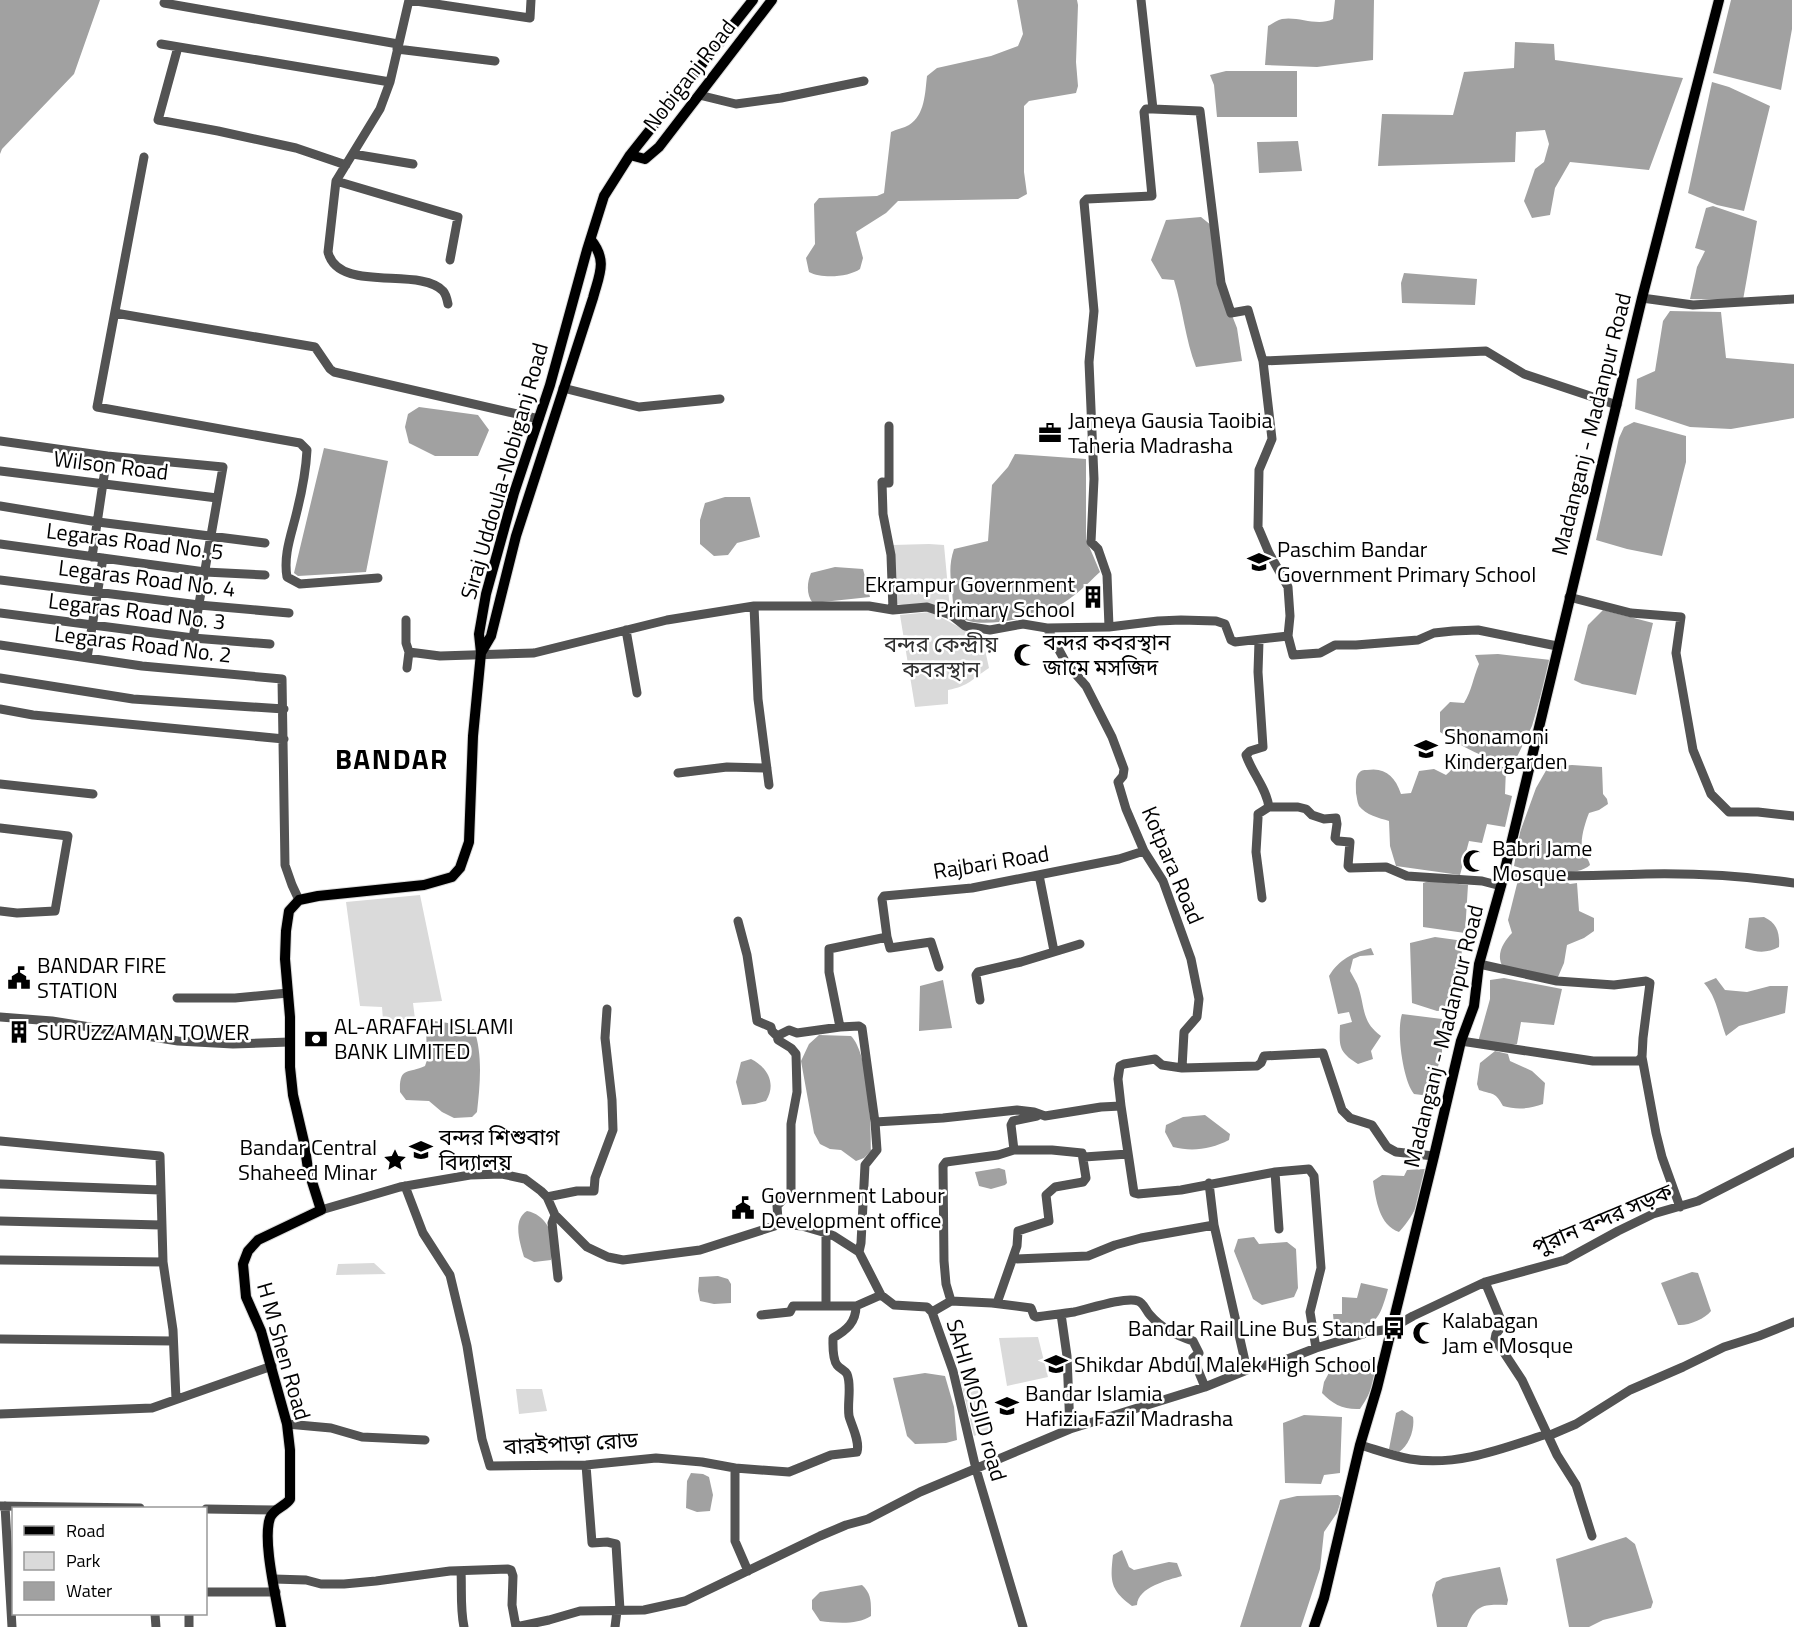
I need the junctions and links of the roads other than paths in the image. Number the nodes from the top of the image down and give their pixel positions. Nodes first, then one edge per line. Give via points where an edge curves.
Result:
1 (409, 0) edge
2 (531, 0) edge
3 (753, 0) edge
4 (772, 0) edge
5 (1141, 0) edge
6 (1719, 0) edge
7 (164, 3) dead end
8 (161, 44) dead end
9 (398, 46) junction
10 (178, 47) junction
11 (495, 61) dead end
12 (864, 81) dead end
13 (390, 82) junction
14 (699, 95) junction
15 (1153, 109) junction
16 (352, 154) junction
17 (630, 155) junction
18 (144, 158) dead end
19 (413, 164) dead end
20 (346, 165) junction
21 (336, 181) junction
22 (591, 240) junction
23 (450, 260) dead end
24 (1642, 298) junction
25 (1794, 299) edge
26 (448, 304) dead end
27 (115, 313) junction
28 (564, 335) junction
29 (579, 339) junction
30 (1263, 360) junction
31 (563, 388) junction
32 (720, 399) dead end
33 (1617, 405) junction
34 (539, 419) junction
35 (889, 426) dead end
36 (0, 441) edge
37 (107, 456) junction
38 (0, 471) edge
39 (103, 484) junction
40 (217, 498) junction
41 (0, 506) edge
42 (98, 522) junction
43 (211, 536) junction
44 (265, 543) dead end
45 (0, 544) edge
46 (92, 557) junction
47 (103, 558) junction
48 (205, 572) junction
49 (265, 575) dead end
50 (378, 578) dead end
51 (0, 580) edge
52 (97, 593) junction
53 (1569, 597) junction
54 (199, 605) junction
55 (754, 606) junction
56 (893, 610) junction
57 (0, 613) edge
58 (289, 613) dead end
59 (406, 620) dead end
60 (91, 626) junction
61 (1109, 627) junction
62 (1047, 628) junction
63 (626, 630) junction
64 (1288, 636) junction
65 (193, 639) junction
66 (1259, 641) junction
67 (270, 644) dead end
68 (0, 645) edge
69 (1557, 646) junction
70 (409, 652) junction
71 (481, 653) junction
72 (87, 658) junction
73 (407, 668) dead end
74 (0, 678) edge
75 (637, 693) dead end
76 (0, 709) edge
77 (284, 709) junction
78 (284, 739) junction
79 (766, 768) junction
80 (678, 773) dead end
81 (0, 784) edge
82 (769, 785) dead end
83 (93, 794) dead end
84 (1269, 807) junction
85 (1794, 816) edge
86 (0, 828) edge
87 (1144, 851) junction
88 (1039, 875) junction
89 (1502, 880) junction
90 (1794, 883) edge
91 (1262, 898) dead end
92 (299, 900) junction
93 (0, 910) edge
94 (738, 921) dead end
95 (887, 937) junction
96 (1080, 944) dead end
97 (1054, 951) junction
98 (1479, 964) junction
99 (939, 967) dead end
100 (288, 993) junction
101 (177, 998) dead end
102 (980, 1000) dead end
103 (607, 1010) dead end
104 (0, 1017) edge
105 (840, 1027) junction
106 (777, 1036) junction
107 (1461, 1041) junction
108 (289, 1042) junction
109 (1642, 1057) junction
110 (1182, 1068) junction
111 (1121, 1106) junction
112 (1045, 1116) junction
113 (874, 1122) junction
114 (0, 1141) edge
115 (1014, 1150) junction
116 (1794, 1152) edge
117 (1128, 1154) junction
118 (1434, 1156) junction
119 (1084, 1157) junction
120 (1275, 1172) junction
121 (1209, 1183) junction
122 (0, 1184) edge
123 (405, 1186) junction
124 (160, 1190) junction
125 (547, 1197) junction
126 (1680, 1207) junction
127 (321, 1210) junction
128 (555, 1215) junction
129 (0, 1221) edge
130 (781, 1224) junction
131 (161, 1225) junction
132 (1214, 1225) junction
133 (1280, 1229) dead end
134 (826, 1233) junction
135 (859, 1252) junction
136 (1013, 1259) junction
137 (0, 1260) edge
138 (163, 1262) junction
139 (558, 1278) dead end
140 (1485, 1282) junction
141 (881, 1294) junction
142 (951, 1300) junction
143 (997, 1303) junction
144 (826, 1306) junction
145 (856, 1306) junction
146 (932, 1312) junction
147 (1061, 1314) junction
148 (760, 1316) dead end
149 (1794, 1322) edge
150 (1390, 1329) junction
151 (0, 1339) edge
152 (173, 1341) junction
153 (1316, 1348) junction
154 (272, 1366) junction
155 (1247, 1370) junction
156 (1205, 1387) junction
157 (176, 1399) junction
158 (0, 1414) edge
159 (287, 1424) junction
160 (1070, 1429) junction
161 (1548, 1435) junction
162 (425, 1440) dead end
163 (1360, 1446) junction
164 (586, 1465) junction
165 (735, 1468) junction
166 (976, 1469) junction
167 (2, 1506) edge
168 (48, 1507) edge
169 (207, 1509) edge
170 (276, 1510) junction
171 (1592, 1536) dead end
172 (3, 1550) edge
173 (460, 1571) junction
174 (748, 1571) junction
175 (274, 1579) junction
176 (7, 1590) edge
177 (207, 1592) edge
178 (276, 1592) junction
179 (619, 1611) junction
180 (12, 1627) edge
181 (281, 1627) edge
182 (464, 1627) edge
183 (516, 1627) edge
184 (615, 1627) edge
185 (1023, 1627) edge
186 (1314, 1627) edge

1 - 2 street via 530,18
1 - 9 street
3 - 17 main road, Nobiganj Road
4 - 14 main road, Nobiganj Road
5 - 15 street
6 - 24 main road, Madanganj - Madanpur Road
7 - 9 street
8 - 10 street
9 - 11 street
9 - 13 street
10 - 13 street
10 - 20 street via 158,120 296,148
12 - 14 street via 736,104
13 - 16 street via 380,109
14 - 17 main road, Nobiganj Road via 651,155 645,159
15 - 30 street via 1200,111 1221,283 1231,313 1248,310
15 - 61 street via 1144,112 1152,196 1084,202 1094,311 1089,362 1094,479 1091,542 1098,549 1107,575
16 - 19 street
16 - 20 street
17 - 22 main road, Nobiganj Road via 604,196
18 - 27 street
20 - 21 street
21 - 23 street via 458,217
21 - 26 street via 328,245 330,259 362,277 433,285 443,291
22 - 28 main road, Nobiganj Road
22 - 29 main road via 602,257 601,266
24 - 25 street via 1693,305
24 - 33 main road, Madanganj - Madanpur Road
27 - 34 street via 315,346 334,372
27 - 50 street via 97,406 300,443 307,450 306,464 287,550 287,577 300,584
28 - 29 main road
28 - 34 main road, Siraj Uddoula-Nobiganj Road
29 - 31 main road, Siraj Uddoula-Nobiganj Road
30 - 33 street via 1486,351 1524,374
30 - 64 street via 1272,439 1259,470 1258,527 1288,587
31 - 32 street via 639,406
31 - 71 main road, Siraj Uddoula-Nobiganj Road via 516,536 494,627
33 - 53 main road, Madanganj - Madanpur Road
34 - 71 main road, Siraj Uddoula-Nobiganj Road via 496,553 478,634
35 - 56 street via 889,483 882,482
36 - 37 street
37 - 39 street
37 - 40 street via 223,467
38 - 39 street, Wilson Road
39 - 40 street, Wilson Road
39 - 42 street
40 - 43 street
41 - 42 street
42 - 43 street
42 - 46 street
43 - 44 street
43 - 48 street
45 - 46 street, Legaras Road No. 5
46 - 47 street, Legaras Road No. 5
47 - 48 street, Legaras Road No. 5
47 - 52 street
48 - 49 street, Legaras Road No. 5
48 - 54 street
51 - 52 street, Legaras Road No. 4
52 - 54 street, Legaras Road No. 4
52 - 60 street
53 - 69 main road, Madanganj - Madanpur Road
53 - 85 street via 1631,613 1681,617 1676,653 1693,750 1711,794 1729,812
54 - 58 street, Legaras Road No. 4
54 - 65 street
55 - 56 street via 869,606
55 - 63 street
55 - 79 street
56 - 62 street via 927,608 977,629 1023,624
57 - 60 street, Legaras Road No. 3
59 - 70 street
60 - 65 street, Legaras Road No. 3
60 - 72 street
61 - 62 street
61 - 66 street via 1158,621 1216,621 1226,624 1235,642
62 - 87 street, Kotpara Road via 1066,663 1086,686 1112,737 1124,770 1118,782
63 - 71 street via 534,653
63 - 75 street
64 - 66 street
64 - 69 street via 1293,655 1301,656 1335,645 1401,643 1434,633 1478,630
65 - 67 street, Legaras Road No. 3
66 - 84 street via 1263,747 1246,755
68 - 72 street, Legaras Road No. 2
69 - 89 main road, Madanganj - Madanpur Road
70 - 71 street via 440,656
70 - 73 street
71 - 92 main road, Siraj Uddoula-Nobiganj Road via 469,842 460,868 452,877 424,885
72 - 77 street, Legaras Road No. 2 via 282,679
74 - 77 street via 132,699
76 - 78 street
77 - 78 street
78 - 92 street via 285,865
79 - 80 street via 727,767
79 - 82 street
81 - 83 street
84 - 89 street via 1298,807 1324,819 1336,819 1335,838 1350,842 1350,868 1386,867 1407,876
84 - 91 street via 1258,814 1256,852
86 - 93 street via 68,836 56,911
87 - 88 street, Rajbari Road
87 - 110 street, Kotpara Road via 1162,881 1191,959 1199,999 1197,1017 1185,1032
88 - 95 street, Rajbari Road via 972,888 884,896
88 - 97 street
89 - 90 street via 1693,874
89 - 98 main road, Madanganj - Madanpur Road
92 - 100 main road via 289,911 286,931
94 - 106 street via 757,1021 771,1027
95 - 99 street via 890,948 931,942
95 - 105 street via 829,948 829,972
96 - 97 street
97 - 102 street via 978,972
98 - 107 main road, Madanganj - Madanpur Road via 1474,1006
98 - 109 street via 1557,981 1614,985 1650,982
100 - 101 street
100 - 108 main road
103 - 125 street via 605,1038 612,1137 595,1178 594,1191
104 - 108 street via 178,1041
105 - 106 street via 797,1033 789,1030
105 - 113 street via 862,1028
106 - 130 street via 796,1054 797,1092 791,1124 791,1191 777,1206
107 - 109 street via 1593,1061 1638,1061
107 - 118 main road, Madanganj - Madanpur Road
108 - 127 main road via 293,1095
109 - 126 street via 1658,1141
110 - 111 street via 1162,1065 1155,1059 1120,1066
110 - 118 street via 1257,1066 1264,1056 1323,1053 1342,1110 1350,1118 1372,1125 1387,1147 1396,1152
111 - 112 street
111 - 117 street
112 - 113 street via 1017,1110
112 - 115 street via 1013,1121
113 - 135 street via 877,1150 865,1163
114 - 124 street via 160,1156
115 - 119 street via 1078,1152
115 - 142 street via 946,1162 944,1166 944,1261
116 - 126 street, পুরান বন্দর সড়ক via 1716,1193
117 - 119 street
117 - 121 street via 1134,1193 1181,1190
118 - 150 main road, Madanganj - Madanpur Road
119 - 136 street via 1085,1181 1055,1187 1047,1193 1049,1221 1018,1231
120 - 121 street
120 - 133 street
120 - 153 street via 1309,1169 1314,1176 1321,1268 1310,1312
121 - 132 street
122 - 124 street
123 - 125 street, H M Shen Road via 502,1174 525,1179
123 - 127 street, H M Shen Road
123 - 164 street, বারইপাড়া রোড via 423,1233 450,1275 490,1466
124 - 131 street
125 - 128 street
126 - 140 street, পুরান বন্দর সড়ক via 1653,1214 1565,1260
127 - 154 main road, H M Shen Road via 258,1240 243,1263 246,1297
128 - 130 street via 586,1246 623,1260 700,1250
128 - 139 street via 552,1223
129 - 131 street
130 - 134 street
131 - 138 street
132 - 136 street via 1141,1238 1088,1256
132 - 155 street
134 - 135 street
134 - 144 street
135 - 141 street
136 - 143 street
137 - 138 street
138 - 152 street
140 - 150 street, পুরান বন্দর সড়ক
140 - 161 street via 1503,1325 1495,1339 1522,1380
141 - 145 street
141 - 146 street, SAHI MOSJID road via 894,1305 927,1307
142 - 143 street
142 - 146 street
143 - 147 street via 1031,1308 1036,1317
144 - 145 street
144 - 148 street via 793,1306 790,1312
145 - 165 street, বারইপাড়া রোড via 853,1321 834,1338 833,1350 836,1364 847,1375 849,1416 857,1452 831,1455 789,1472
146 - 166 street, SAHI MOSJID road via 953,1371
147 - 156 street via 1114,1302 1140,1302 1168,1332 1193,1341 1199,1353 1194,1360
147 - 160 street
149 - 161 street via 1724,1347 1630,1390 1576,1424
150 - 153 street, পুরান বন্দর সড়ক
150 - 163 main road, Madanganj - Madanpur Road
151 - 152 street
152 - 157 street
153 - 155 street, পুরান বন্দর সড়ক
154 - 157 street
154 - 159 main road, H M Shen Road
155 - 156 street, পুরান বন্দর সড়ক
156 - 160 street, পুরান বন্দর সড়ক
157 - 158 street via 152,1408
159 - 162 street via 331,1428 362,1437
159 - 170 main road, H M Shen Road via 290,1499
160 - 166 street, পুরান বন্দর সড়ক
161 - 163 street via 1479,1456 1433,1460 1411,1459
161 - 171 street via 1576,1485
163 - 186 main road, Madanganj - Madanpur Road
164 - 165 street, বারইপাড়া রোড via 656,1458
164 - 179 street via 592,1543 616,1544
165 - 174 street via 735,1541
166 - 174 street, পুরান বন্দর সড়ক
166 - 185 street, SAHI MOSJID road
167 - 168 street
167 - 172 street
169 - 170 street
170 - 175 main road, H M Shen Road via 271,1516 267,1541
172 - 176 street
173 - 175 street via 344,1584
173 - 182 street
173 - 183 street via 511,1570
174 - 179 street, পুরান বন্দর সড়ক via 686,1601
175 - 178 main road, H M Shen Road
176 - 180 street
177 - 178 street
178 - 181 main road, H M Shen Road
179 - 183 street, পুরান বন্দর সড়ক via 580,1611
179 - 184 street

